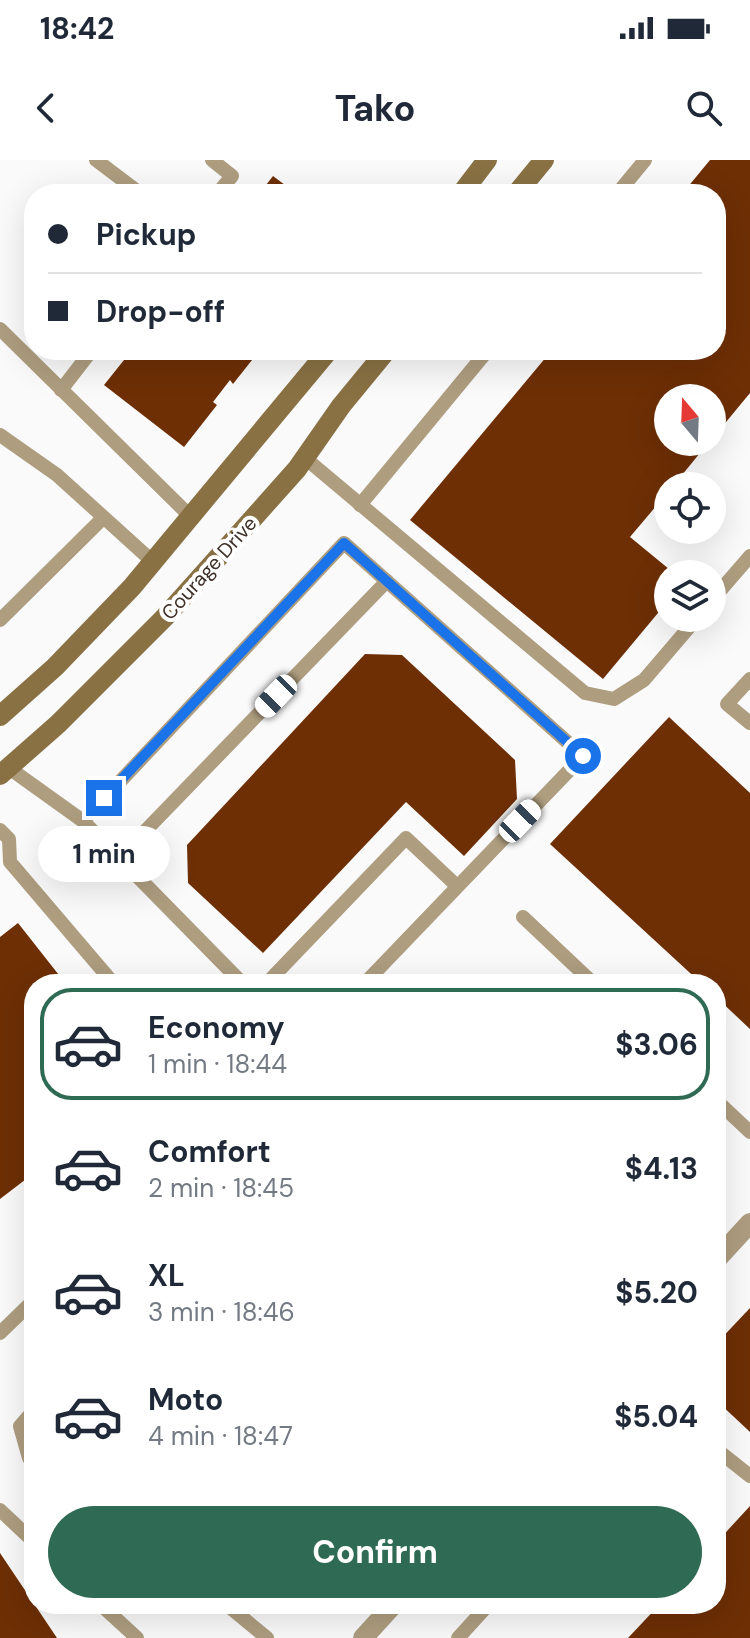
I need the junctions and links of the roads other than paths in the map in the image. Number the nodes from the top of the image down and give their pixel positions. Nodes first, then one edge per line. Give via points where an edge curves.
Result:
1 (96, 160) edge
2 (212, 160) edge
3 (487, 160) edge
4 (544, 160) edge
5 (645, 160) edge
6 (128, 184) edge
7 (225, 184) edge
8 (469, 184) edge
9 (524, 184) edge
10 (625, 184) edge
11 (0, 329) edge
12 (24, 353) edge
13 (31, 360) edge
14 (84, 360) edge
15 (321, 360) edge
16 (379, 360) edge
17 (480, 360) edge
18 (61, 390) junction
19 (0, 435) edge
20 (305, 458) junction
21 (360, 505) junction
22 (189, 515) junction
23 (103, 518) junction
24 (750, 556) edge
25 (152, 561) junction
26 (387, 581) junction
27 (726, 584) edge
28 (0, 620) edge
29 (685, 632) edge
30 (750, 679) edge
31 (0, 716) edge
32 (750, 723) edge
33 (3, 767) edge
34 (83, 821) junction
35 (0, 830) edge
36 (120, 857) junction
37 (5, 866) edge
38 (457, 886) junction
39 (523, 917) dead end
40 (105, 974) edge
41 (233, 974) edge
42 (276, 974) edge
43 (373, 974) edge
44 (583, 974) edge
45 (726, 1109) edge
46 (750, 1132) edge
47 (750, 1223) edge
48 (726, 1249) edge
49 (24, 1310) edge
50 (0, 1333) edge
51 (24, 1421) edge
52 (24, 1440) edge
53 (726, 1457) edge
54 (750, 1476) edge
55 (0, 1510) edge
56 (24, 1533) edge
57 (111, 1614) edge
58 (238, 1614) edge
59 (385, 1614) edge
60 (480, 1614) edge
61 (137, 1638) edge
62 (267, 1638) edge
63 (363, 1638) edge
64 (458, 1638) edge

1 - 6 lane
2 - 7 lane via 232,176
3 - 8 street
4 - 9 street
5 - 10 lane
11 - 12 lane
13 - 18 lane
14 - 18 lane
15 - 22 street
16 - 20 street, Courage Drive
17 - 21 lane
18 - 22 lane
19 - 23 lane via 57,475
20 - 21 lane
20 - 33 street, Courage Drive via 165,617 58,724
21 - 29 lane via 585,693 614,699 644,680
22 - 25 street
23 - 25 lane
23 - 28 lane
24 - 27 lane
25 - 31 street via 55,667
26 - 34 lane via 344,543
26 - 36 lane
26 - 38 lane via 583,756
30 - 32 lane via 727,704
33 - 34 lane
34 - 36 lane
35 - 37 lane via 9,839
36 - 41 lane
37 - 40 lane
38 - 42 lane via 406,838
38 - 43 lane
39 - 44 lane
45 - 46 lane
47 - 48 street
49 - 50 lane
51 - 52 lane
53 - 54 lane
55 - 56 lane
57 - 61 lane
58 - 62 lane
59 - 63 street
60 - 64 lane

